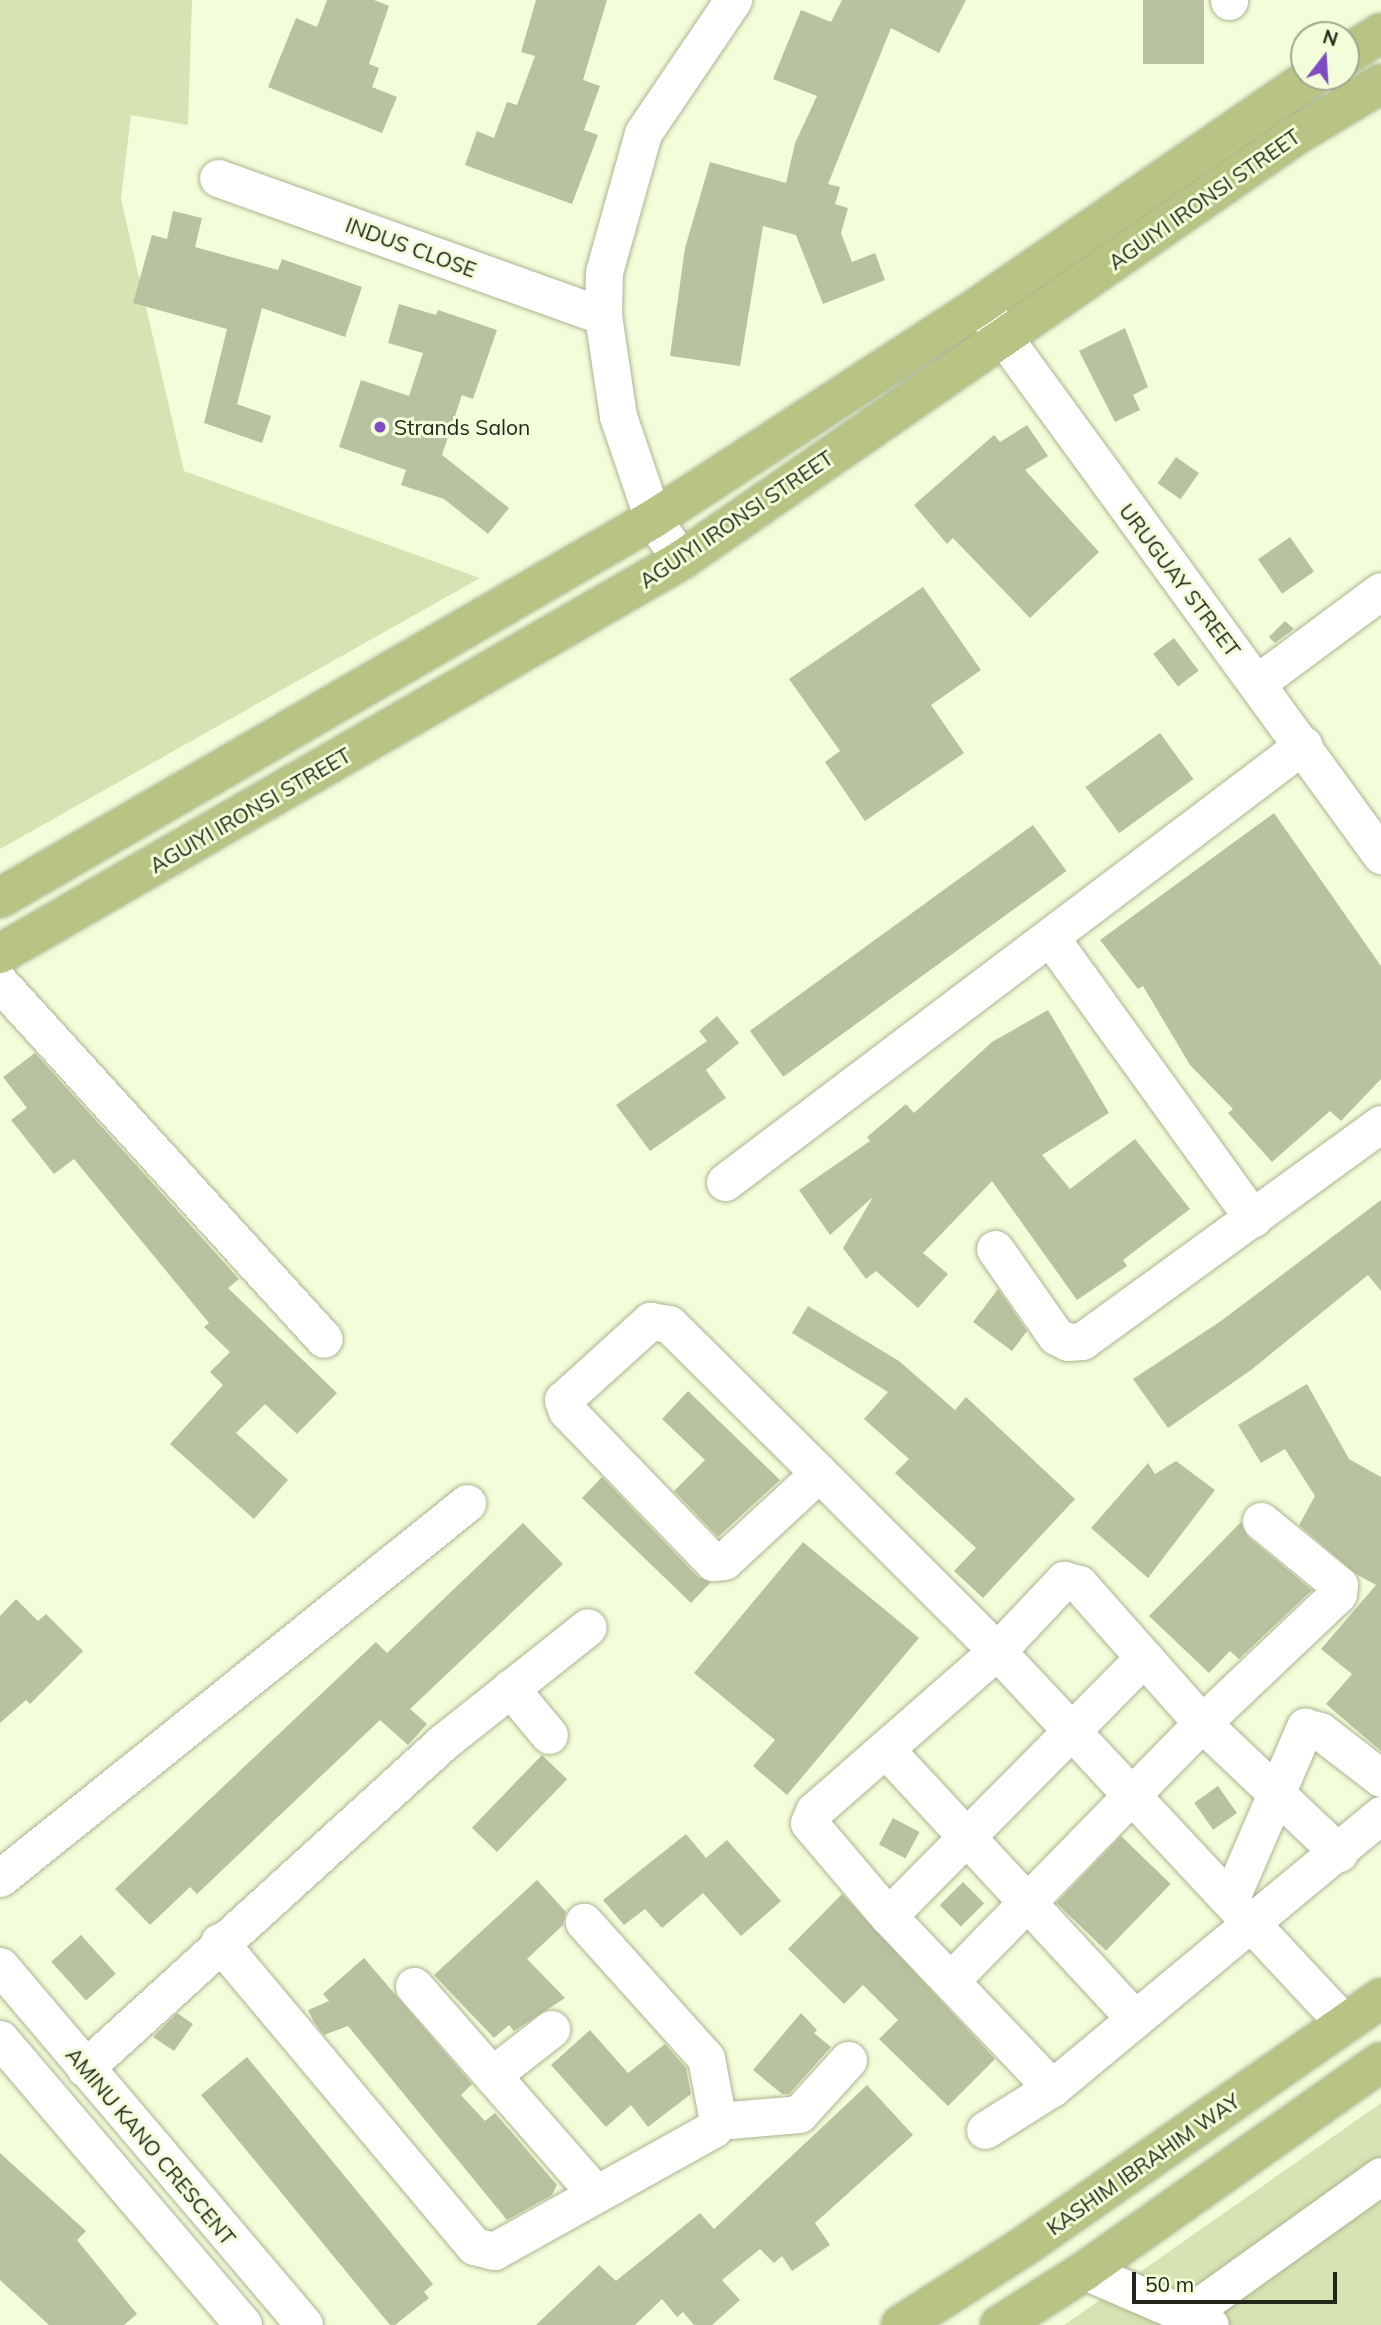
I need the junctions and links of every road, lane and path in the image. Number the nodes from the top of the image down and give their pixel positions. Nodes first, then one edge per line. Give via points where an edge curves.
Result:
1 (733, 0) edge
2 (1381, 33) edge
3 (1360, 46) edge
4 (1381, 84) edge
5 (1292, 91) edge
6 (218, 178) dead end
7 (981, 305) junction
8 (603, 316) junction
9 (1000, 337) junction
10 (653, 519) junction
11 (681, 560) junction
12 (1381, 590) edge
13 (1257, 683) junction
14 (1303, 745) junction
15 (1381, 855) edge
16 (3, 896) edge
17 (1050, 937) junction
18 (15, 946) edge
19 (0, 983) edge
20 (1381, 1124) edge
21 (725, 1182) dead end
22 (1253, 1218) junction
23 (995, 1250) dead end
24 (324, 1339) dead end
25 (819, 1473) junction
26 (467, 1503) dead end
27 (1261, 1521) dead end
28 (588, 1627) dead end
29 (997, 1651) junction
30 (1144, 1657) junction
31 (510, 1688) junction
32 (1202, 1723) junction
33 (1071, 1730) junction
34 (549, 1735) dead end
35 (887, 1751) junction
36 (1381, 1778) edge
37 (1132, 1796) junction
38 (1277, 1797) junction
39 (1381, 1815) edge
40 (967, 1839) junction
41 (1339, 1853) junction
42 (0, 1878) edge
43 (1026, 1905) junction
44 (1242, 1912) junction
45 (888, 1916) junction
46 (584, 1922) dead end
47 (219, 1942) junction
48 (0, 1966) edge
49 (951, 1980) junction
50 (414, 1986) dead end
51 (1381, 1998) edge
52 (1135, 2019) junction
53 (1344, 2023) junction
54 (551, 2029) dead end
55 (0, 2039) edge
56 (848, 2060) dead end
57 (1381, 2062) edge
58 (85, 2068) junction
59 (492, 2075) junction
60 (1052, 2088) junction
61 (718, 2121) junction
62 (985, 2130) dead end
63 (1381, 2176) edge
64 (596, 2194) junction
65 (1085, 2271) junction
66 (1199, 2320) edge
67 (243, 2325) edge
68 (303, 2325) edge
69 (901, 2325) edge
70 (1000, 2325) edge

1 - 8 street via 643,133 604,272
2 - 3 main road
4 - 9 main road, AGUIYI IRONSI STREET via 1296,135
5 - 7 main road, AGUIYI IRONSI STREET
6 - 8 street, INDUS CLOSE
7 - 9 street, URUGUAY STREET
7 - 10 main road, AGUIYI IRONSI STREET
8 - 10 street via 618,416
9 - 11 main road, AGUIYI IRONSI STREET
9 - 13 street, URUGUAY STREET
10 - 11 street
10 - 16 main road, AGUIYI IRONSI STREET
11 - 18 main road, AGUIYI IRONSI STREET
12 - 13 street
13 - 14 street, URUGUAY STREET
14 - 15 street, URUGUAY STREET
14 - 17 street
17 - 21 street
17 - 22 street
19 - 24 street
20 - 22 street
22 - 23 street via 1082,1340 1068,1342 1056,1336
25 - 25 street via 660,1319 650,1321 563,1400 568,1411 713,1562 724,1561
25 - 29 street
26 - 42 street
27 - 32 street via 1339,1585 1338,1592
28 - 31 street
29 - 30 street via 1067,1579 1079,1584
29 - 33 street
29 - 35 street
30 - 32 street
30 - 33 street
31 - 34 street
31 - 47 street
32 - 37 street
32 - 38 street
33 - 37 street
33 - 40 street
35 - 40 street
35 - 45 street via 814,1811 809,1823
36 - 38 street via 1310,1726 1302,1732
37 - 43 street
37 - 44 street
38 - 41 street
38 - 44 street
39 - 41 street
40 - 43 street
40 - 45 street
41 - 44 street
43 - 49 street
43 - 52 street
44 - 52 street
44 - 53 street
45 - 49 street
46 - 61 street via 706,2058
47 - 58 street
47 - 64 street via 474,2246 494,2251
48 - 58 street, AMINU KANO CRESCENT
49 - 60 street
50 - 59 street
51 - 53 main road, KASHIM IBRAHIM WAY
52 - 60 street
53 - 69 main road, KASHIM IBRAHIM WAY via 1023,2247
54 - 59 street
55 - 67 street
56 - 61 street via 799,2114
57 - 65 main road
58 - 68 street, AMINU KANO CRESCENT
59 - 64 street
60 - 62 street
61 - 64 street via 713,2129
63 - 66 street
65 - 66 street
65 - 70 main road

